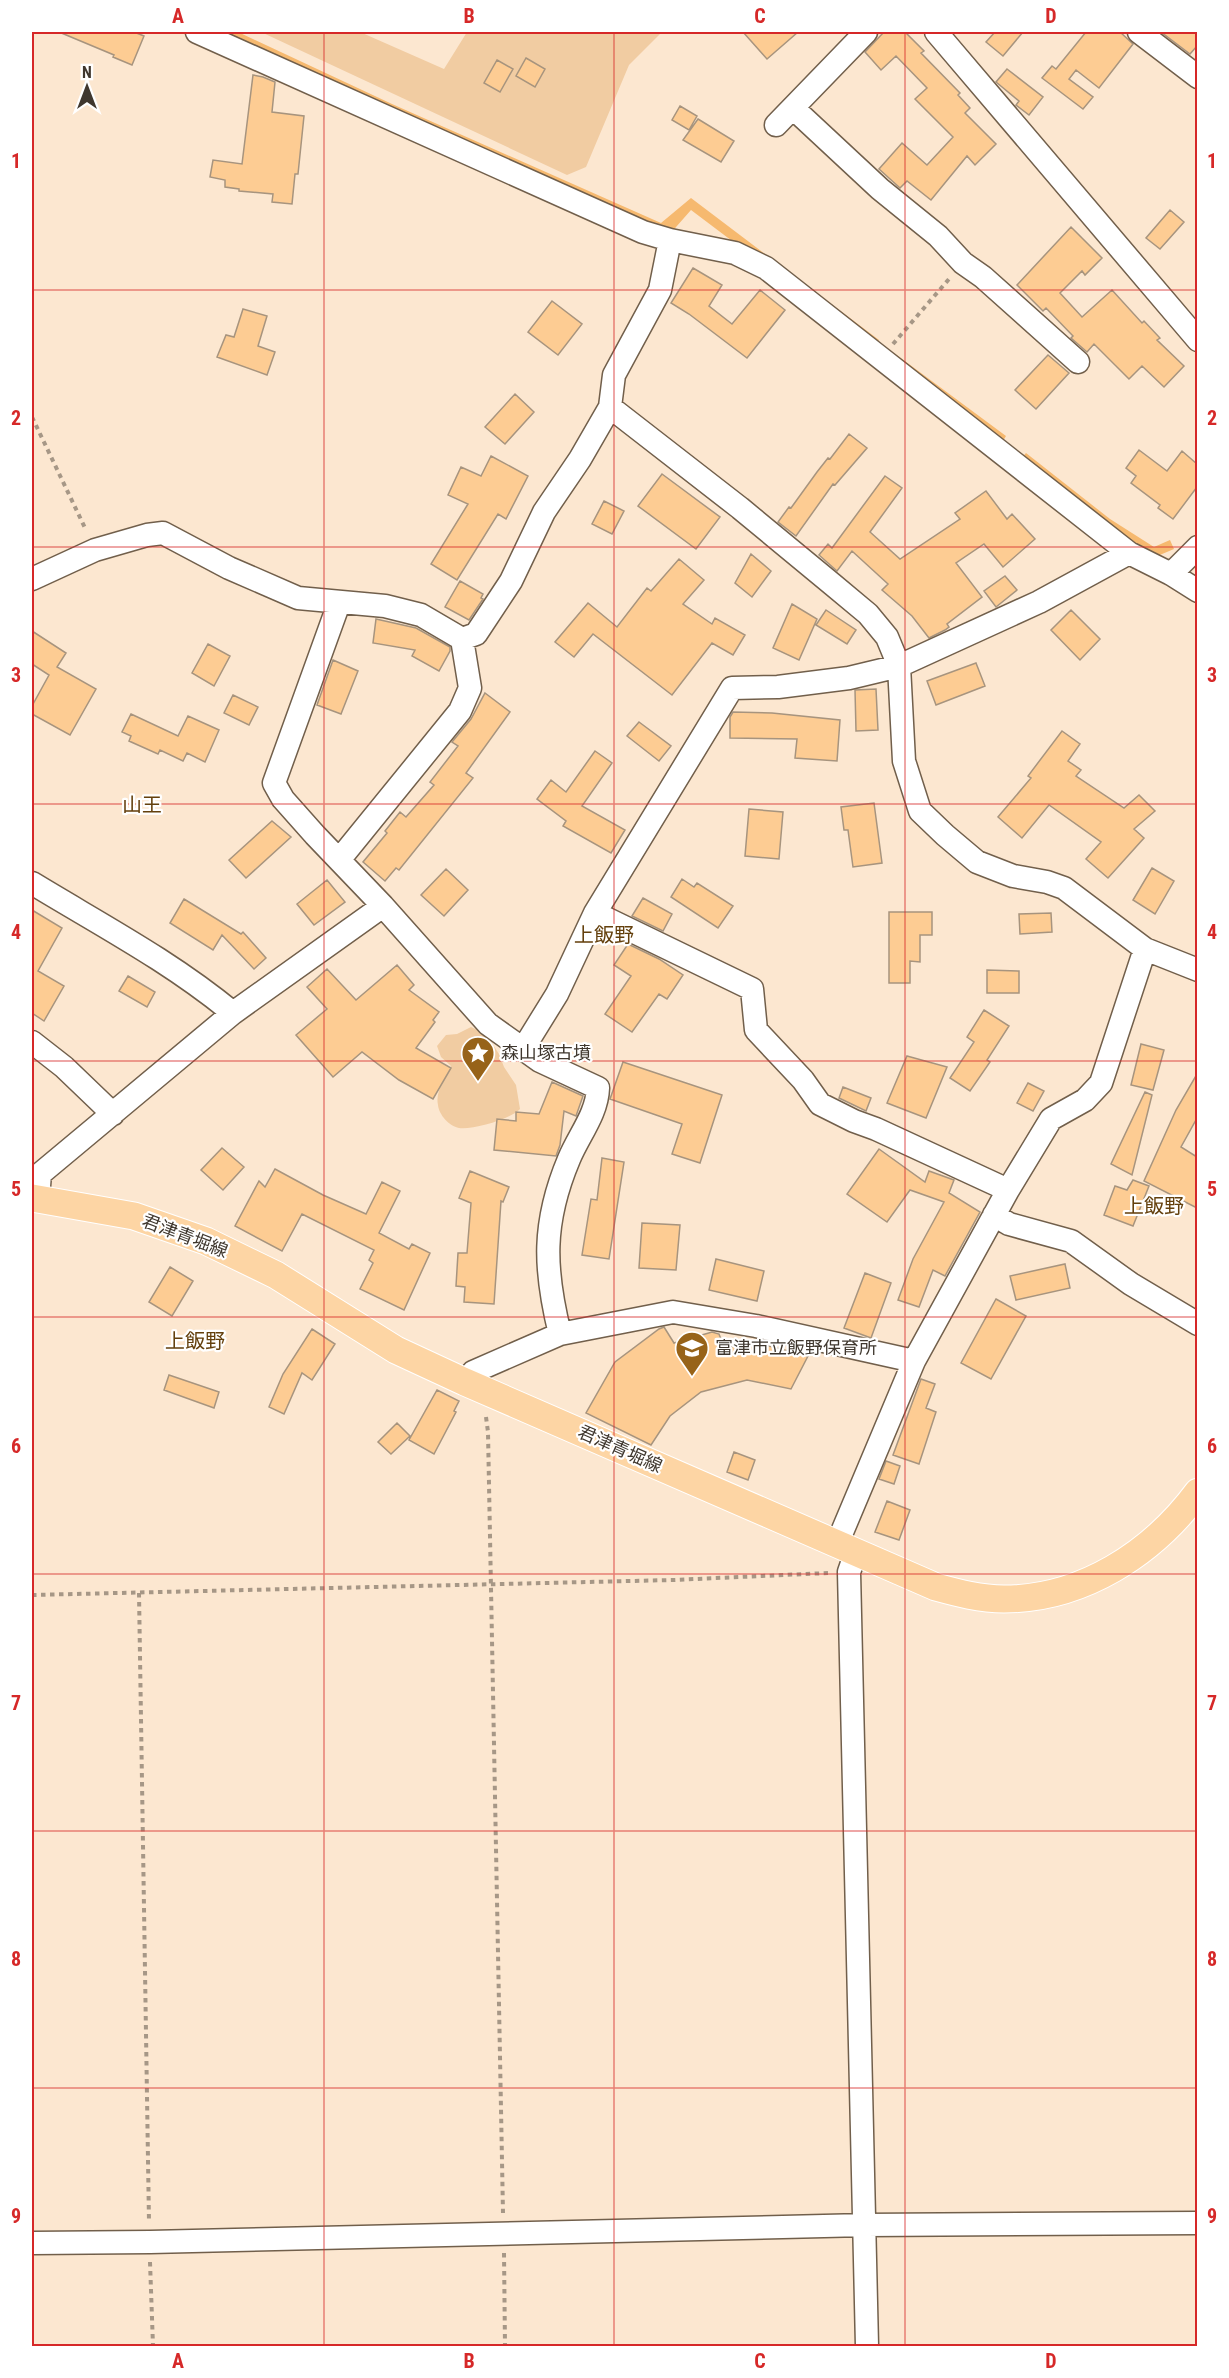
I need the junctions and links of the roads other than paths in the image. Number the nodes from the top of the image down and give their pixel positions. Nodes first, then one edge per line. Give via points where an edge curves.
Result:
1 (197, 32) edge
2 (866, 32) edge
3 (936, 32) edge
4 (1139, 32) edge
5 (1197, 77) edge
6 (793, 108) junction
7 (776, 125) dead end
8 (670, 240) junction
9 (1197, 340) edge
10 (1078, 362) dead end
11 (610, 407) junction
12 (1197, 547) edge
13 (1129, 553) junction
14 (1171, 574) junction
15 (32, 579) edge
16 (1197, 591) edge
17 (339, 603) junction
18 (462, 639) junction
19 (900, 666) junction
20 (339, 860) junction
21 (32, 884) edge
22 (383, 906) junction
23 (595, 914) junction
24 (1144, 949) junction
25 (1197, 970) edge
26 (233, 1013) junction
27 (32, 1042) edge
28 (523, 1049) junction
29 (113, 1114) junction
30 (1008, 1190) junction
31 (35, 1198) edge
32 (994, 1215) junction
33 (1197, 1324) edge
34 (560, 1334) junction
35 (914, 1361) junction
36 (474, 1386) junction
37 (1197, 1492) edge
38 (847, 1556) junction
39 (1197, 2223) edge
40 (864, 2225) junction
41 (32, 2243) edge
42 (867, 2346) edge

1 - 8 street via 643,232
2 - 6 street
3 - 9 street
4 - 5 street
6 - 7 street
6 - 10 street
8 - 11 street via 660,290 614,375
8 - 13 street via 735,253 766,268
11 - 18 street via 544,513 511,581 476,634
11 - 19 street via 868,614 887,637
12 - 14 street
13 - 14 street
13 - 19 street via 1039,602
14 - 16 street
15 - 17 street via 95,550 163,533 298,598
17 - 18 street via 385,606 421,615
17 - 20 street via 274,783 283,799
18 - 20 street via 470,688 460,711
19 - 23 street via 849,678 732,688
19 - 24 street via 904,760 920,811 977,862 1013,876 1064,888
20 - 22 street
21 - 26 street via 154,954
22 - 26 street
22 - 28 street via 488,1024
23 - 28 street via 557,994
23 - 30 street via 752,989 756,1030 820,1104
24 - 25 street
24 - 30 street via 1101,1083 1085,1100 1051,1119
26 - 29 street
27 - 29 street
28 - 34 street via 598,1088 598,1100 569,1158 550,1218 548,1274
29 - 31 street via 40,1174
30 - 32 street
31 - 36 main road, 君津青堀線 via 134,1216 206,1241 276,1275 396,1350
32 - 33 street via 1009,1224 1071,1241
32 - 35 street
34 - 35 street via 673,1312
34 - 36 street via 473,1372
35 - 38 street
36 - 38 main road, 君津青堀線
37 - 38 main road, 君津青堀線 via 1180,1517 1131,1559 1070,1590 1037,1597 969,1596
38 - 40 street
39 - 40 street
40 - 41 street
40 - 42 street

